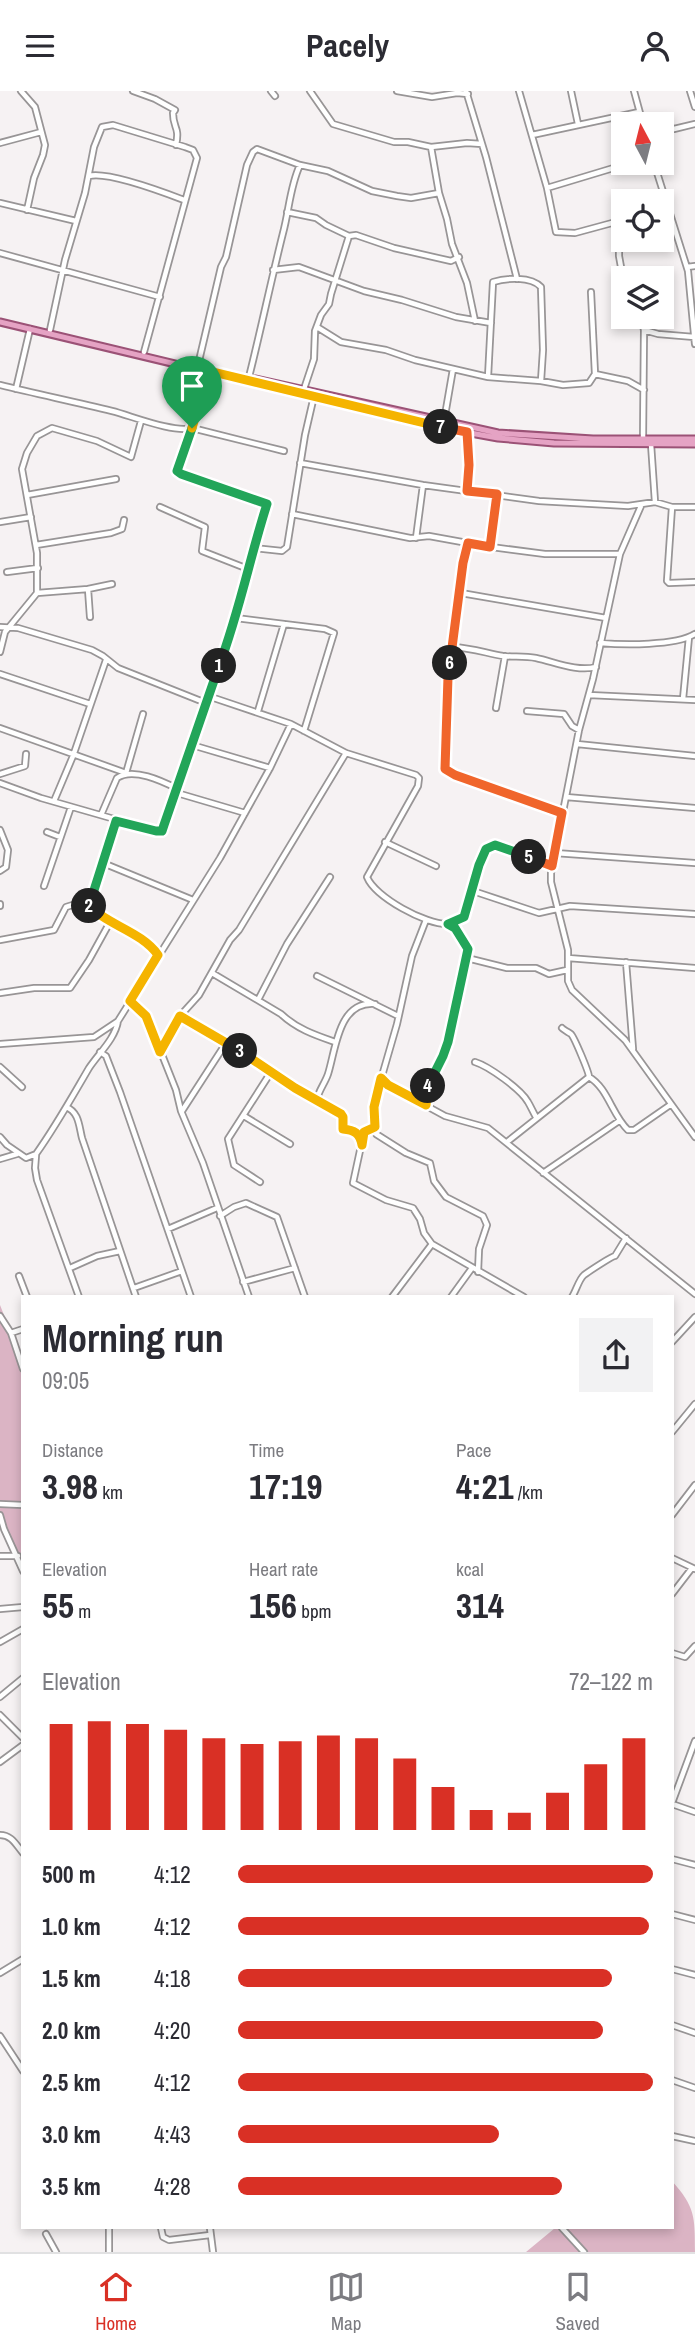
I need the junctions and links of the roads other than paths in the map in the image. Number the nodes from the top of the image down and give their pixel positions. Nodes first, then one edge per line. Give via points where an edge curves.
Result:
1 (21, 91) edge
2 (133, 91) edge
3 (397, 91) edge
4 (519, 91) edge
5 (571, 91) edge
6 (634, 91) edge
7 (690, 91) edge
8 (312, 92) edge
9 (409, 92) edge
10 (467, 93) edge
11 (695, 107) edge
12 (639, 112) edge
13 (611, 118) edge
14 (579, 124) junction
15 (695, 124) edge
16 (674, 129) edge
17 (41, 132) junction
18 (532, 135) junction
19 (0, 143) edge
20 (482, 143) junction
21 (176, 145) junction
22 (431, 147) junction
23 (300, 165) junction
24 (611, 169) edge
25 (88, 176) junction
26 (547, 188) junction
27 (439, 193) junction
28 (184, 200) junction
29 (0, 203) edge
30 (27, 210) junction
31 (287, 212) junction
32 (76, 221) junction
33 (611, 223) edge
34 (674, 233) edge
35 (349, 236) junction
36 (0, 253) edge
37 (459, 257) junction
38 (695, 266) edge
39 (687, 267) junction
40 (64, 270) junction
41 (273, 270) junction
42 (517, 279) junction
43 (336, 281) junction
44 (591, 292) dead end
45 (160, 297) junction
46 (0, 320) edge
47 (475, 321) junction
48 (491, 323) junction
49 (317, 327) junction
50 (30, 329) junction
51 (50, 330) junction
52 (644, 330) joint
53 (694, 337) edge
54 (695, 344) edge
55 (144, 352) junction
56 (198, 365) junction
57 (453, 369) junction
58 (209, 371) junction
59 (595, 374) junction
60 (249, 377) junction
61 (488, 377) junction
62 (541, 380) junction
63 (0, 385) edge
64 (16, 389) junction
65 (304, 389) junction
66 (644, 390) junction
67 (314, 396) junction
68 (141, 421) junction
69 (444, 421) junction
70 (192, 428) junction
71 (467, 432) junction
72 (643, 439) junction
73 (695, 442) edge
74 (650, 444) junction
75 (284, 451) dead end
76 (300, 463) junction
77 (116, 479) dead end
78 (423, 485) junction
79 (467, 491) junction
80 (497, 494) junction
81 (27, 495) junction
82 (655, 502) junction
83 (641, 506) junction
84 (160, 507) dead end
85 (672, 507) junction
86 (695, 507) edge
87 (292, 514) junction
88 (31, 517) junction
89 (124, 520) dead end
90 (0, 522) edge
91 (416, 539) junction
92 (468, 543) junction
93 (36, 545) junction
94 (490, 547) junction
95 (253, 548) junction
96 (620, 554) junction
97 (38, 568) junction
98 (248, 569) junction
99 (7, 572) dead end
100 (695, 582) edge
101 (112, 584) dead end
102 (88, 589) junction
103 (37, 593) junction
104 (461, 593) junction
105 (90, 617) dead end
106 (236, 618) junction
107 (606, 618) junction
108 (284, 624) junction
109 (10, 626) junction
110 (0, 627) edge
111 (695, 633) edge
112 (690, 637) junction
113 (600, 643) junction
114 (453, 647) junction
115 (0, 652) edge
116 (505, 656) junction
117 (106, 660) junction
118 (596, 667) junction
119 (0, 674) edge
120 (589, 695) junction
121 (208, 696) junction
122 (683, 699) junction
123 (695, 700) edge
124 (206, 703) junction
125 (90, 704) junction
126 (496, 708) dead end
127 (258, 711) junction
128 (527, 711) dead end
129 (143, 714) dead end
130 (291, 724) junction
131 (0, 728) edge
132 (579, 730) junction
133 (304, 731) junction
134 (576, 744) junction
135 (192, 745) junction
136 (26, 754) dead end
137 (346, 754) junction
138 (695, 755) edge
139 (73, 756) junction
140 (270, 768) junction
141 (126, 773) junction
142 (0, 774) edge
143 (0, 783) edge
144 (178, 791) junction
145 (566, 797) junction
146 (54, 801) junction
147 (71, 807) junction
148 (695, 808) edge
149 (245, 813) junction
150 (562, 813) junction
151 (101, 815) junction
152 (116, 821) junction
153 (0, 830) edge
154 (47, 832) dead end
155 (60, 837) junction
156 (385, 842) junction
157 (555, 853) junction
158 (103, 863) junction
159 (695, 863) edge
160 (436, 866) dead end
161 (552, 866) junction
162 (0, 871) edge
163 (330, 877) dead end
164 (44, 886) dead end
165 (473, 891) junction
166 (92, 899) junction
167 (193, 899) junction
168 (78, 904) junction
169 (89, 907) junction
170 (557, 908) junction
171 (695, 914) edge
172 (426, 919) junction
173 (110, 922) junction
174 (448, 924) junction
175 (0, 940) edge
176 (158, 955) junction
177 (467, 958) junction
178 (568, 958) junction
179 (626, 962) junction
180 (695, 968) edge
181 (567, 970) junction
182 (212, 973) junction
183 (317, 976) dead end
184 (0, 993) edge
185 (258, 1000) junction
186 (130, 1001) junction
187 (374, 1004) junction
188 (180, 1016) junction
189 (398, 1016) junction
190 (118, 1021) junction
191 (562, 1028) dead end
192 (335, 1042) junction
193 (226, 1043) junction
194 (0, 1044) edge
195 (633, 1049) junction
196 (100, 1052) junction
197 (160, 1052) junction
198 (475, 1062) dead end
199 (0, 1067) edge
200 (271, 1072) junction
201 (589, 1077) junction
202 (381, 1078) junction
203 (22, 1087) dead end
204 (317, 1099) junction
205 (671, 1104) junction
206 (426, 1105) junction
207 (66, 1107) junction
208 (181, 1111) junction
209 (244, 1116) junction
210 (536, 1117) junction
211 (619, 1121) junction
212 (375, 1127) junction
213 (0, 1137) edge
214 (695, 1137) edge
215 (507, 1142) junction
216 (290, 1144) dead end
217 (362, 1145) junction
218 (17, 1153) junction
219 (36, 1154) junction
220 (0, 1159) edge
221 (543, 1173) junction
222 (260, 1182) dead end
223 (217, 1208) junction
224 (220, 1216) junction
225 (168, 1229) junction
226 (626, 1238) junction
227 (432, 1244) junction
228 (120, 1251) junction
229 (70, 1268) junction
230 (295, 1268) junction
231 (472, 1268) junction
232 (182, 1271) junction
233 (478, 1272) junction
234 (19, 1276) dead end
235 (243, 1282) junction
236 (134, 1288) junction
237 (695, 1294) edge
238 (26, 1295) edge
239 (78, 1295) edge
240 (136, 1295) edge
241 (190, 1295) edge
242 (248, 1295) edge
243 (304, 1295) edge
244 (394, 1295) edge
245 (453, 1295) edge
246 (520, 1295) edge
247 (573, 1295) edge
248 (0, 1316) edge
249 (695, 1317) edge
250 (21, 1330) edge
251 (10, 1333) junction
252 (674, 1340) edge
253 (21, 1363) edge
254 (695, 1404) edge
255 (674, 1430) edge
256 (695, 1485) edge
257 (0, 1504) edge
258 (21, 1505) edge
259 (674, 1512) edge
260 (0, 1515) edge
261 (0, 1556) edge
262 (18, 1556) junction
263 (674, 1558) edge
264 (21, 1565) edge
265 (693, 1568) edge
266 (674, 1592) edge
267 (21, 1607) edge
268 (0, 1609) edge
269 (21, 1630) edge
270 (0, 1642) edge
271 (695, 1646) edge
272 (674, 1654) edge
273 (21, 1680) edge
274 (0, 1697) edge
275 (0, 1715) edge
276 (21, 1736) edge
277 (695, 1741) edge
278 (21, 1746) edge
279 (0, 1762) edge
280 (674, 1798) edge
281 (674, 1804) edge
282 (695, 1812) edge
283 (0, 1835) edge
284 (21, 1850) edge
285 (674, 1860) edge
286 (695, 1865) edge
287 (674, 1915) edge
288 (695, 1920) edge
289 (21, 1960) edge
290 (674, 1970) edge
291 (1, 1972) edge
292 (695, 1975) edge
293 (674, 2026) edge
294 (695, 2033) edge
295 (0, 2036) edge
296 (21, 2068) edge
297 (674, 2081) edge
298 (695, 2088) edge
299 (674, 2136) edge
300 (695, 2141) edge
301 (109, 2229) edge
302 (161, 2229) edge
303 (209, 2229) edge
304 (563, 2229) edge
305 (47, 2234) dead end
306 (210, 2235) junction
307 (55, 2252) edge
308 (109, 2252) edge
309 (213, 2252) edge
310 (584, 2252) edge

1 - 17 street via 35,107
2 - 21 street via 175,110
3 - 9 street
4 - 18 street
5 - 14 street
6 - 12 street
7 - 11 street
8 - 22 street via 333,124 394,142
9 - 10 street via 432,97
10 - 20 street
13 - 14 street
14 - 18 street
15 - 16 street
17 - 19 street
17 - 30 street via 44,150
18 - 26 street
20 - 22 street
20 - 42 street
21 - 25 street via 104,126
21 - 28 street via 193,150 197,158
22 - 27 street
23 - 27 street via 406,198
23 - 31 street
23 - 56 street via 257,149 249,158
24 - 26 street
25 - 28 street via 119,179
25 - 32 street
26 - 33 street via 558,233
27 - 37 street
28 - 45 street
29 - 30 street
30 - 32 street
31 - 35 street via 316,218
31 - 41 street
32 - 40 street
34 - 39 street
35 - 37 street via 451,261
35 - 43 street
36 - 40 street
37 - 47 street
38 - 39 street
39 - 53 street
40 - 45 street
40 - 51 street
41 - 43 street via 299,267
41 - 60 street
42 - 48 street via 493,282
42 - 62 street via 529,279 541,288
43 - 47 street
43 - 49 street
44 - 59 street
45 - 55 street
46 - 50 main road
46 - 51 main road
47 - 48 street
48 - 61 street
49 - 57 street via 341,342
49 - 65 street via 314,359
50 - 58 main road
50 - 64 street
51 - 55 main road
52 - 53 street
52 - 66 street
53 - 54 street
55 - 56 main road
56 - 60 main road
57 - 61 street
57 - 69 street
58 - 67 main road
58 - 70 street
59 - 62 street via 586,384 563,386
59 - 66 street via 628,381
60 - 65 main road
61 - 62 street
63 - 64 street
64 - 68 street
65 - 69 main road
66 - 72 street
67 - 71 main road
67 - 76 street
68 - 70 street
68 - 81 street via 128,458 106,444 65,430 43,431 25,457 22,473
69 - 72 main road via 498,433
70 - 75 street
70 - 95 street via 177,471 267,504
71 - 74 main road via 554,443
71 - 79 street
72 - 73 main road
73 - 74 main road
74 - 82 street
76 - 78 street
76 - 87 street
77 - 81 street
78 - 79 street
78 - 91 street
79 - 80 street
80 - 83 street
80 - 94 street
81 - 88 street
82 - 83 street
82 - 85 street
83 - 96 street
84 - 98 street via 205,527 202,551
85 - 86 street
85 - 100 street via 667,581
87 - 91 street
87 - 95 street via 284,551
88 - 90 street
88 - 93 street
89 - 93 street via 122,529 111,533
91 - 92 street via 423,535
92 - 94 street
92 - 104 street
93 - 97 street
94 - 96 street via 544,554
95 - 98 street
96 - 107 street
97 - 99 street
97 - 103 street
98 - 106 street
101 - 102 street
102 - 103 street
102 - 105 street
103 - 109 street
104 - 107 street
104 - 114 street
106 - 108 street
106 - 121 street
107 - 113 street
108 - 127 street
108 - 133 street via 334,633
109 - 110 street
109 - 115 street
109 - 117 street via 83,647
111 - 112 street
112 - 113 street via 660,643
112 - 122 street
113 - 118 street
114 - 116 street
114 - 150 street via 445,769
116 - 118 street
116 - 126 street
117 - 124 street via 118,669
117 - 125 street
118 - 120 street
119 - 125 street
120 - 122 street
120 - 132 street
121 - 124 street
121 - 127 street
122 - 123 street
124 - 135 street
125 - 139 street
127 - 130 street
128 - 132 street via 564,714
129 - 141 street
130 - 133 street
130 - 140 street
131 - 139 street
132 - 134 street
133 - 137 street
134 - 138 street
134 - 145 street
135 - 140 street
135 - 144 street
136 - 142 street via 25,766
137 - 156 street via 419,778
137 - 182 street
139 - 141 street
139 - 146 street
140 - 149 street
141 - 144 street
141 - 151 street via 117,778
143 - 146 street
144 - 149 street
144 - 152 street via 162,831
145 - 148 street
145 - 150 street
146 - 147 street
147 - 151 street
147 - 155 street
149 - 167 street
150 - 157 street
151 - 152 street
152 - 158 street
153 - 162 street via 8,850 6,867
154 - 155 street
155 - 164 street
156 - 160 street
156 - 172 street via 368,880 402,909
157 - 159 street
157 - 161 street
158 - 166 street
158 - 167 street
161 - 165 street via 490,846 479,865
161 - 170 street
163 - 185 street
165 - 170 street via 539,913
165 - 174 street via 464,917
166 - 168 street
166 - 169 street
167 - 176 street
168 - 169 street
168 - 175 street via 66,908 54,930
169 - 173 street
170 - 171 street via 570,905
170 - 178 street
172 - 174 street
172 - 189 street
173 - 176 street via 150,944
173 - 184 street via 70,988
174 - 177 street via 467,945
176 - 186 street
177 - 181 street via 552,974
177 - 206 street via 448,1042 430,1081
178 - 179 street
178 - 181 street
179 - 180 street
179 - 195 street
181 - 195 street via 572,990
182 - 185 street
182 - 188 street
183 - 187 street
185 - 192 street via 309,1033
186 - 190 street
186 - 197 street via 146,1016
187 - 189 street
187 - 192 street via 361,1004 347,1015
188 - 193 street
188 - 197 street
189 - 202 street
190 - 194 street via 94,1037
190 - 196 street
191 - 201 street via 574,1037
192 - 204 street via 328,1076
193 - 200 street
193 - 208 street
195 - 205 street
196 - 207 street
196 - 225 street via 106,1056 120,1092
197 - 208 street
198 - 210 street via 498,1074 527,1099
199 - 203 street
200 - 204 street
200 - 209 street
201 - 210 street
201 - 211 street via 608,1098
202 - 206 street
202 - 212 street
204 - 217 street via 341,1114 343,1129 360,1136
205 - 211 street via 634,1130
205 - 214 street
206 - 215 street via 445,1117 488,1128
207 - 219 street
207 - 228 street via 77,1115
208 - 223 street
209 - 216 street
209 - 222 street via 228,1139 234,1165
210 - 215 street
211 - 221 street
212 - 217 street via 364,1132
212 - 233 street via 376,1134 430,1163 434,1181 446,1197 484,1216 487,1225
213 - 218 street
215 - 221 street
217 - 227 street via 353,1183 414,1208
218 - 219 street via 26,1158
218 - 220 street
219 - 229 street via 37,1179
221 - 226 street
223 - 224 street
223 - 225 street
224 - 230 street via 246,1203 275,1216
224 - 235 street
225 - 232 street
226 - 237 street
226 - 247 street via 615,1256 582,1276
227 - 231 street
227 - 244 street
228 - 229 street
228 - 236 street
229 - 239 street
230 - 235 street
230 - 243 street
231 - 233 street
231 - 245 street
232 - 236 street
232 - 241 street
233 - 246 street
234 - 238 street
235 - 242 street
236 - 240 street
248 - 251 street
249 - 252 street
250 - 251 street
251 - 253 street
254 - 255 street
256 - 259 street
257 - 258 street
260 - 262 street
261 - 262 street
262 - 264 street
263 - 265 street
265 - 266 street
267 - 268 street
269 - 270 street
271 - 272 street via 685,1657
273 - 274 street
275 - 276 street
277 - 280 street
278 - 279 street
281 - 282 street
283 - 284 street via 12,1839
285 - 286 street
287 - 288 street
289 - 291 street
290 - 292 street
293 - 294 street
295 - 296 street
297 - 298 street
299 - 300 street
301 - 308 street
302 - 306 street via 169,2241
303 - 306 street
304 - 310 street
305 - 307 street
306 - 309 street

